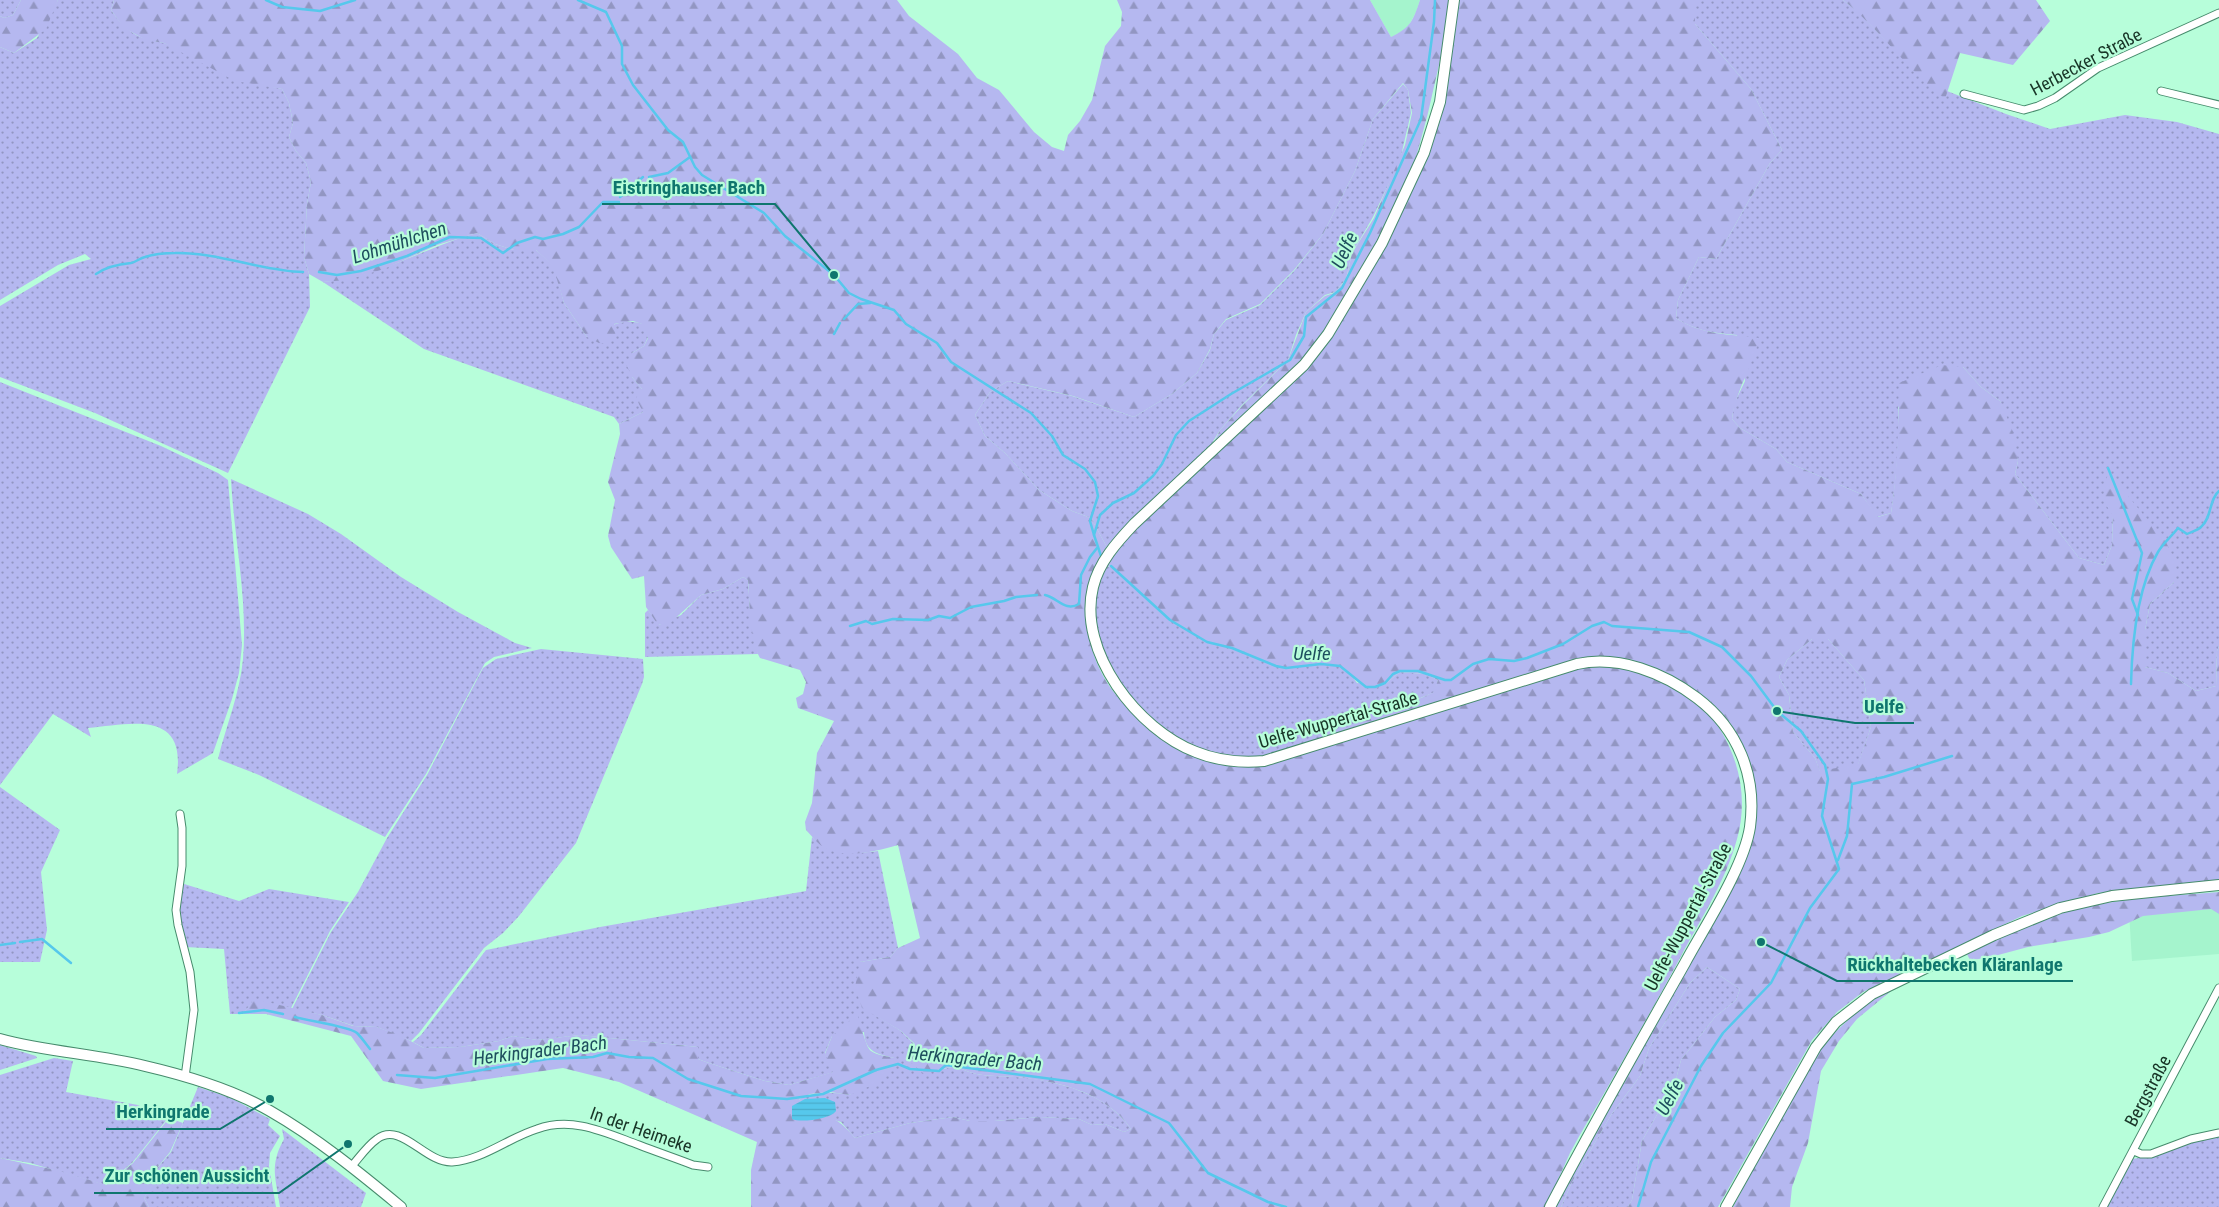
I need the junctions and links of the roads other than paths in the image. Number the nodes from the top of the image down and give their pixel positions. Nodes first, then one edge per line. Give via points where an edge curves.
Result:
1 (1454, 0) edge
2 (2219, 12) edge
3 (2161, 91) dead end
4 (1964, 94) dead end
5 (2219, 106) edge
6 (180, 814) dead end
7 (2219, 885) edge
8 (2219, 988) edge
9 (0, 1039) edge
10 (185, 1077) junction
11 (2219, 1133) edge
12 (2134, 1151) junction
13 (351, 1167) junction
14 (708, 1167) dead end
15 (401, 1207) edge
16 (1550, 1207) edge
17 (1726, 1207) edge
18 (2103, 1207) edge

1 - 16 main road, Uelfe-Wuppertal-Straße via 1440,102 1433,128 1382,243 1354,292 1304,365 1114,546 1092,588 1090,622 1093,640 1106,668 1145,718 1188,749 1225,760 1264,760 1577,664 1595,662 1624,664 1658,675 1699,699 1722,722 1738,746 1750,782 1747,840 1711,915
2 - 4 street, Herbecker Straße via 2098,68 2038,106 2024,110
3 - 5 street
6 - 10 street via 182,866 176,910 190,972 194,1010
7 - 17 main road via 2112,896 2055,910 1937,961 1861,1001 1836,1022 1807,1060
8 - 12 street, Bergstraße
9 - 10 main road via 38,1049 114,1059
10 - 13 main road via 234,1094 269,1111
11 - 12 street via 2150,1154
12 - 18 street, Bergstraße
13 - 14 street, In der Heimeke via 372,1142 384,1135 404,1138 428,1155 450,1162 475,1157 538,1128 571,1124 596,1129
13 - 15 main road

